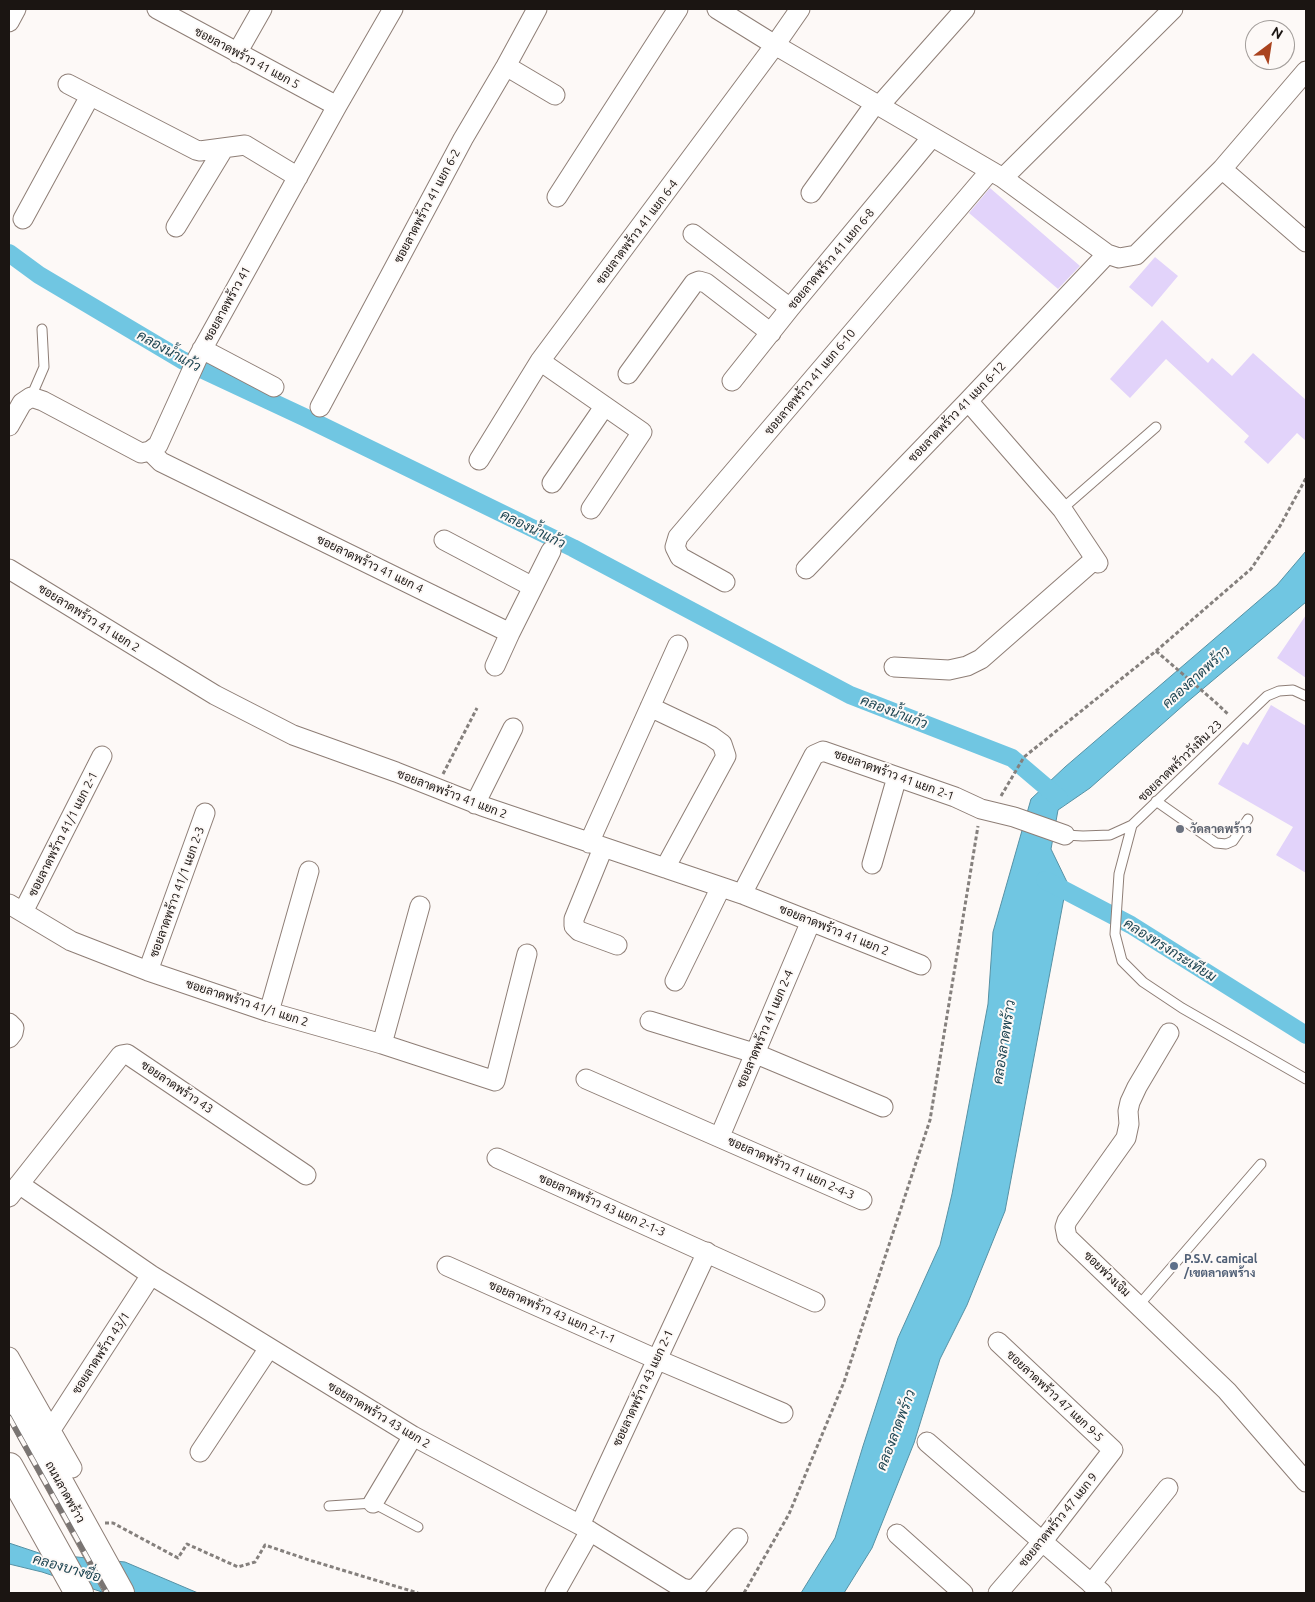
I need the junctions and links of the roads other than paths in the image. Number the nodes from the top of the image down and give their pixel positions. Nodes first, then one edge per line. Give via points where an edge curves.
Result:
1 (16, 9) edge
2 (156, 9) edge
3 (262, 9) edge
4 (393, 9) edge
5 (537, 9) edge
6 (678, 9) edge
7 (717, 9) edge
8 (800, 9) edge
9 (965, 9) edge
10 (1173, 9) edge
11 (9, 22) edge
12 (775, 46) junction
13 (237, 53) junction
14 (506, 66) junction
15 (1306, 70) edge
16 (68, 84) dead end
17 (555, 95) dead end
18 (90, 96) junction
19 (877, 105) junction
20 (337, 106) junction
21 (932, 137) junction
22 (224, 148) junction
23 (1222, 169) junction
24 (997, 175) junction
25 (298, 177) junction
26 (811, 193) dead end
27 (558, 197) dead end
28 (22, 219) dead end
29 (176, 227) dead end
30 (693, 234) dead end
31 (1306, 242) edge
32 (1107, 254) junction
33 (790, 308) junction
34 (42, 329) dead end
35 (771, 333) junction
36 (200, 353) junction
37 (540, 361) junction
38 (628, 374) dead end
39 (732, 381) dead end
40 (274, 387) dead end
41 (32, 397) junction
42 (968, 401) junction
43 (320, 406) dead end
44 (604, 406) junction
45 (9, 426) edge
46 (1156, 427) dead end
47 (150, 451) junction
48 (479, 460) dead end
49 (552, 483) dead end
50 (591, 509) dead end
51 (1062, 509) junction
52 (444, 540) dead end
53 (551, 551) dead end
54 (9, 569) edge
55 (806, 569) dead end
56 (725, 582) dead end
57 (533, 587) junction
58 (510, 632) junction
59 (678, 645) dead end
60 (495, 666) dead end
61 (894, 667) dead end
62 (1306, 696) edge
63 (650, 707) junction
64 (514, 728) dead end
65 (102, 756) dead end
66 (897, 777) junction
67 (1156, 801) junction
68 (475, 804) junction
69 (205, 813) dead end
70 (1248, 819) dead end
71 (1132, 826) junction
72 (1065, 835) joint
73 (596, 846) junction
74 (872, 864) dead end
75 (665, 868) junction
76 (309, 871) dead end
77 (720, 887) junction
78 (742, 894) junction
79 (420, 906) dead end
80 (16, 908) edge
81 (811, 921) junction
82 (618, 945) dead end
83 (527, 954) dead end
84 (921, 965) dead end
85 (148, 971) junction
86 (675, 981) dead end
87 (270, 1012) junction
88 (650, 1021) dead end
89 (9, 1023) edge
90 (1169, 1033) dead end
91 (9, 1038) edge
92 (382, 1044) junction
93 (754, 1053) junction
94 (586, 1079) dead end
95 (1306, 1079) edge
96 (883, 1106) dead end
97 (720, 1136) junction
98 (497, 1158) dead end
99 (1261, 1164) dead end
100 (306, 1175) dead end
101 (14, 1191) edge
102 (862, 1200) dead end
103 (707, 1252) junction
104 (447, 1266) dead end
105 (151, 1275) junction
106 (815, 1302) dead end
107 (1139, 1305) junction
108 (998, 1342) dead end
109 (268, 1348) junction
110 (9, 1357) edge
111 (656, 1359) junction
112 (9, 1392) edge
113 (782, 1413) dead end
114 (50, 1432) junction
115 (413, 1436) junction
116 (927, 1442) dead end
117 (1113, 1450) joint
118 (200, 1452) dead end
119 (9, 1467) edge
120 (72, 1468) dead end
121 (1306, 1482) edge
122 (1168, 1488) dead end
123 (373, 1503) junction
124 (329, 1506) dead end
125 (418, 1527) dead end
126 (585, 1528) junction
127 (897, 1534) dead end
128 (738, 1538) dead end
129 (1042, 1542) junction
130 (1097, 1589) edge
131 (1002, 1592) edge
132 (79, 1593) edge
133 (120, 1593) edge
134 (555, 1593) edge
135 (963, 1593) edge

1 - 11 street
2 - 13 street, ซอยลาดพร้าว 41 แยก 5
3 - 13 street
4 - 20 street, ซอยลาดพร้าว 41
5 - 14 street, ซอยลาดพร้าว 41 แยก 6-2
6 - 27 street
7 - 12 street
8 - 12 street, ซอยลาดพร้าว 41 แยก 6-4
9 - 19 street
10 - 24 street, ซอยลาดพร้าว 41 แยก 6-10
12 - 19 street
12 - 37 street, ซอยลาดพร้าว 41 แยก 6-4
13 - 20 street, ซอยลาดพร้าว 41 แยก 5
14 - 17 street
14 - 43 street, ซอยลาดพร้าว 41 แยก 6-2 via 463,139
15 - 23 street
16 - 18 street
18 - 22 street via 196,150
18 - 28 street
19 - 21 street
19 - 26 street
20 - 25 street, ซอยลาดพร้าว 41
21 - 24 street
21 - 33 street, ซอยลาดพร้าว 41 แยก 6-8
22 - 25 street via 248,146
22 - 29 street
23 - 31 street
23 - 32 street via 1136,256 1119,258
24 - 32 street
24 - 56 street, ซอยลาดพร้าว 41 แยก 6-10 via 678,537 675,546 680,557
25 - 36 street, ซอยลาดพร้าว 41
30 - 33 street
32 - 42 street, ซอยลาดพร้าว 41 แยก 6-12
33 - 35 street, ซอยลาดพร้าว 41 แยก 6-8
34 - 41 lane via 44,367
35 - 38 street via 699,281 694,283
35 - 39 street, ซอยลาดพร้าว 41 แยก 6-8
36 - 40 street
36 - 47 street, ซอยลาดพร้าว 41 via 158,445
37 - 44 street
37 - 48 street, ซอยลาดพร้าว 41 แยก 6-4
41 - 45 street via 22,403
41 - 47 street via 141,453
42 - 51 street
42 - 55 street, ซอยลาดพร้าว 41 แยก 6-12
44 - 49 street
44 - 50 street via 642,432
46 - 51 lane
47 - 58 street, ซอยลาดพร้าว 41 แยก 4 via 161,462
51 - 61 street via 1096,561 981,659 949,670
52 - 57 street
53 - 57 street
54 - 68 street, ซอยลาดพร้าว 41 แยก 2 via 215,695 293,735
57 - 58 street
58 - 60 street
59 - 63 street
62 - 67 lane, ซอยลาดพร้าววังหิน 23 via 1293,690 1267,696
63 - 73 street
63 - 75 street via 711,736 722,744 726,756
64 - 68 street
65 - 80 street, ซอยลาดพร้าว 41/1 แยก 2-1
66 - 72 street, ซอยลาดพร้าว 41 แยก 2-1
66 - 74 street
66 - 78 street, ซอยลาดพร้าว 41 แยก 2-1 via 833,753 823,751 814,755
67 - 70 lane via 1216,843 1233,841
67 - 71 lane, ซอยลาดพร้าววังหิน 23
68 - 73 street, ซอยลาดพร้าว 41 แยก 2
69 - 85 street, ซอยลาดพร้าว 41/1 แยก 2-3
71 - 72 lane, ซอยลาดพร้าววังหิน 23 via 1110,835
71 - 95 lane via 1119,874 1115,934 1122,961 1143,982 1182,1008
73 - 75 street, ซอยลาดพร้าว 41 แยก 2
73 - 82 street via 574,926 579,931
75 - 77 street, ซอยลาดพร้าว 41 แยก 2
76 - 87 street
77 - 78 street, ซอยลาดพร้าว 41 แยก 2
77 - 86 street
78 - 81 street, ซอยลาดพร้าว 41 แยก 2
79 - 92 street
80 - 85 street, ซอยลาดพร้าว 41/1 แยก 2 via 71,941
81 - 84 street, ซอยลาดพร้าว 41 แยก 2
81 - 93 street, ซอยลาดพร้าว 41 แยก 2-4
83 - 92 street, ซอยลาดพร้าว 41/1 แยก 2 via 495,1081
85 - 87 street, ซอยลาดพร้าว 41/1 แยก 2
87 - 92 street, ซอยลาดพร้าว 41/1 แยก 2
88 - 93 street
89 - 91 street via 14,1028
90 - 107 street, ซอยพ่วงเจิม via 1130,1102 1126,1138 1065,1227 1067,1237
93 - 96 street
93 - 97 street, ซอยลาดพร้าว 41 แยก 2-4
94 - 97 street, ซอยลาดพร้าว 41 แยก 2-4-3
97 - 102 street, ซอยลาดพร้าว 41 แยก 2-4-3
98 - 103 street, ซอยลาดพร้าว 43 แยก 2-1-3
99 - 107 lane
100 - 101 street, ซอยลาดพร้าว 43 via 126,1054 121,1055
101 - 105 street, ซอยลาดพร้าว 43 แยก 2
103 - 106 street, ซอยลาดพร้าว 43 แยก 2-1-3
103 - 111 street, ซอยลาดพร้าว 43 แยก 2-1
104 - 111 street, ซอยลาดพร้าว 43 แยก 2-1-1
105 - 109 street, ซอยลาดพร้าว 43 แยก 2
105 - 114 street, ซอยลาดพร้าว 43/1
107 - 121 street, ซอยพ่วงเจิม via 1226,1391
108 - 117 street, ซอยลาดพร้าว 47 แยก 9-5
109 - 115 street, ซอยลาดพร้าว 43 แยก 2
109 - 118 street
110 - 114 street
111 - 113 street, ซอยลาดพร้าว 43 แยก 2-1-1
111 - 126 street, ซอยลาดพร้าว 43 แยก 2-1
112 - 133 main road, ถนนลาดพร้าว
114 - 120 street
115 - 123 street
115 - 126 street, ซอยลาดพร้าว 43 แยก 2
116 - 129 street
117 - 129 street, ซอยลาดพร้าว 47 แยก 9
119 - 132 main road
122 - 130 street
123 - 124 lane
123 - 125 lane
126 - 128 street, ซอยลาดพร้าว 43 แยก 2 via 690,1590
126 - 134 street, ซอยลาดพร้าว 43 แยก 2-1
127 - 135 street
129 - 130 street
129 - 131 street, ซอยลาดพร้าว 47 แยก 9

